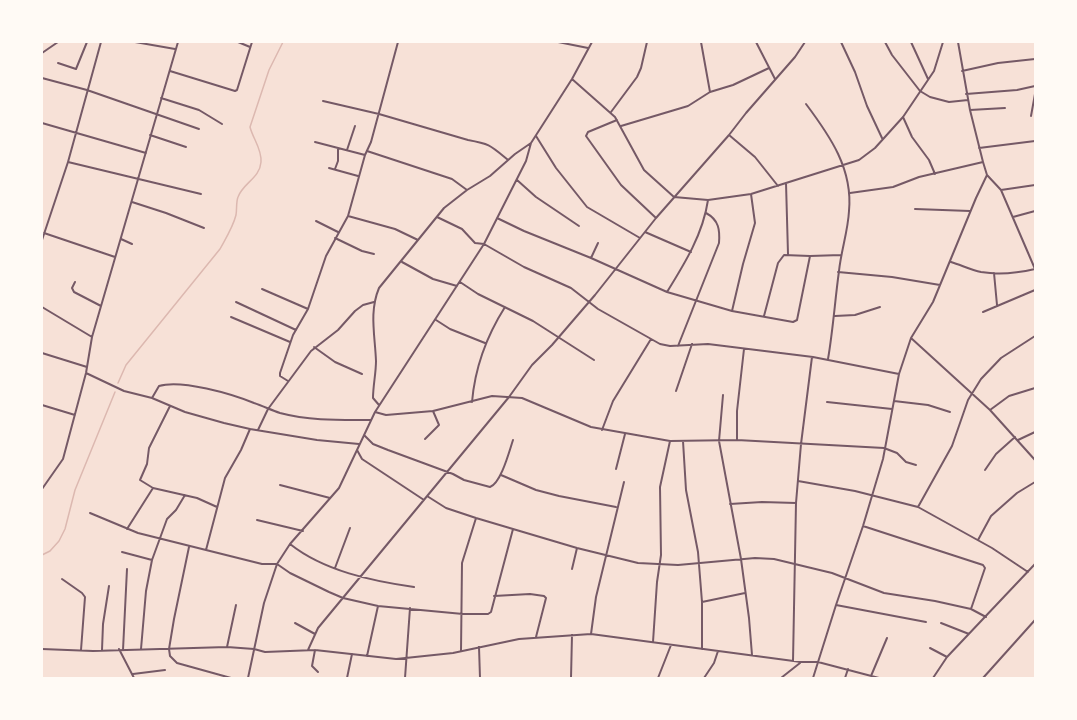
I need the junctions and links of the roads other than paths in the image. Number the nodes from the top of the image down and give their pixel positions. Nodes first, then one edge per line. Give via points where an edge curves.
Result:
1 (58, 42) edge
2 (87, 42) edge
3 (101, 42) edge
4 (135, 42) edge
5 (178, 42) edge
6 (238, 42) edge
7 (252, 42) edge
8 (398, 42) edge
9 (558, 42) edge
10 (592, 42) edge
11 (647, 42) edge
12 (701, 42) edge
13 (756, 42) edge
14 (805, 42) edge
15 (841, 42) edge
16 (885, 42) edge
17 (911, 42) edge
18 (943, 42) edge
19 (958, 42) edge
20 (250, 47) junction
21 (588, 48) junction
22 (176, 49) junction
23 (42, 53) edge
24 (1035, 59) edge
25 (58, 63) dead end
26 (769, 68) junction
27 (962, 70) junction
28 (170, 71) junction
29 (42, 78) edge
30 (572, 79) junction
31 (775, 79) junction
32 (928, 80) junction
33 (1035, 86) edge
34 (87, 90) junction
35 (920, 91) junction
36 (710, 92) junction
37 (966, 94) junction
38 (1035, 94) edge
39 (161, 98) junction
40 (968, 100) junction
41 (323, 101) dead end
42 (806, 104) dead end
43 (1005, 108) dead end
44 (970, 110) junction
45 (611, 112) junction
46 (379, 114) junction
47 (157, 115) junction
48 (1031, 116) dead end
49 (903, 117) junction
50 (617, 120) junction
51 (42, 123) edge
52 (222, 124) dead end
53 (355, 126) dead end
54 (621, 126) junction
55 (199, 129) dead end
56 (76, 133) junction
57 (150, 135) junction
58 (729, 135) junction
59 (536, 136) junction
60 (882, 138) junction
61 (315, 142) dead end
62 (1035, 142) edge
63 (531, 144) junction
64 (186, 147) dead end
65 (338, 148) junction
66 (978, 148) junction
67 (347, 150) junction
68 (367, 151) junction
69 (146, 153) junction
70 (365, 155) junction
71 (508, 160) junction
72 (68, 162) junction
73 (983, 162) junction
74 (844, 165) junction
75 (329, 168) dead end
76 (335, 169) junction
77 (935, 174) junction
78 (987, 175) junction
79 (358, 176) junction
80 (138, 178) junction
81 (516, 180) junction
82 (786, 183) junction
83 (1035, 185) edge
84 (778, 186) junction
85 (467, 190) junction
86 (1001, 190) junction
87 (850, 193) junction
88 (201, 194) dead end
89 (751, 194) junction
90 (674, 197) junction
91 (708, 200) junction
92 (132, 202) junction
93 (915, 209) dead end
94 (970, 211) junction
95 (1035, 211) edge
96 (706, 213) junction
97 (348, 216) junction
98 (437, 217) junction
99 (1013, 217) junction
100 (497, 218) junction
101 (656, 218) junction
102 (316, 221) dead end
103 (579, 226) dead end
104 (204, 228) dead end
105 (338, 232) junction
106 (645, 232) junction
107 (44, 233) junction
108 (335, 238) junction
109 (640, 239) junction
110 (42, 240) edge
111 (121, 240) junction
112 (418, 240) junction
113 (598, 243) dead end
114 (132, 244) dead end
115 (484, 244) junction
116 (691, 252) junction
117 (374, 254) dead end
118 (788, 254) junction
119 (841, 255) junction
120 (810, 256) junction
121 (116, 258) junction
122 (591, 258) junction
123 (402, 262) junction
124 (951, 262) junction
125 (1035, 269) edge
126 (616, 270) junction
127 (838, 272) junction
128 (994, 273) junction
129 (75, 282) dead end
130 (460, 282) junction
131 (940, 285) junction
132 (457, 286) junction
133 (262, 289) dead end
134 (1035, 290) edge
135 (667, 292) junction
136 (696, 301) junction
137 (236, 302) dead end
138 (374, 302) junction
139 (588, 302) junction
140 (997, 305) junction
141 (101, 306) junction
142 (42, 307) edge
143 (505, 307) junction
144 (880, 307) dead end
145 (308, 309) junction
146 (732, 311) junction
147 (982, 312) dead end
148 (764, 316) junction
149 (835, 316) junction
150 (231, 317) dead end
151 (436, 320) junction
152 (296, 330) junction
153 (1035, 336) edge
154 (92, 337) junction
155 (558, 337) junction
156 (911, 338) junction
157 (651, 339) junction
158 (290, 342) junction
159 (485, 343) junction
160 (692, 344) junction
161 (678, 346) junction
162 (314, 347) junction
163 (744, 349) junction
164 (42, 354) edge
165 (812, 357) junction
166 (828, 359) junction
167 (594, 360) dead end
168 (87, 367) junction
169 (86, 373) junction
170 (362, 374) dead end
171 (899, 374) junction
172 (288, 381) junction
173 (1035, 388) edge
174 (676, 391) dead end
175 (972, 393) junction
176 (723, 395) dead end
177 (508, 397) junction
178 (152, 398) junction
179 (894, 401) junction
180 (472, 402) junction
181 (827, 402) dead end
182 (42, 405) edge
183 (379, 405) junction
184 (170, 406) junction
185 (268, 408) junction
186 (892, 409) junction
187 (433, 410) junction
188 (990, 410) junction
189 (375, 412) junction
190 (950, 412) dead end
191 (75, 415) junction
192 (371, 420) junction
193 (250, 429) junction
194 (258, 430) junction
195 (602, 430) junction
196 (1035, 432) edge
197 (626, 434) junction
198 (364, 435) junction
199 (1015, 437) junction
200 (425, 439) dead end
201 (513, 440) dead end
202 (737, 440) junction
203 (1018, 440) junction
204 (670, 441) junction
205 (683, 441) junction
206 (719, 441) junction
207 (359, 444) junction
208 (801, 444) junction
209 (884, 448) junction
210 (357, 450) junction
211 (1035, 460) edge
212 (916, 465) dead end
213 (616, 469) dead end
214 (985, 470) dead end
215 (446, 471) junction
216 (500, 474) junction
217 (798, 481) junction
218 (624, 482) dead end
219 (1035, 482) edge
220 (280, 485) dead end
221 (152, 488) junction
222 (42, 489) edge
223 (185, 495) junction
224 (427, 496) junction
225 (871, 496) junction
226 (330, 498) junction
227 (424, 500) junction
228 (796, 503) junction
229 (729, 504) junction
230 (217, 507) junction
231 (616, 507) junction
232 (918, 507) junction
233 (90, 513) dead end
234 (476, 518) junction
235 (257, 520) dead end
236 (863, 526) junction
237 (350, 528) dead end
238 (127, 529) junction
239 (513, 529) junction
240 (303, 530) junction
241 (159, 539) junction
242 (978, 540) junction
243 (290, 544) junction
244 (189, 547) junction
245 (576, 548) junction
246 (206, 550) junction
247 (122, 552) dead end
248 (605, 555) junction
249 (741, 559) junction
250 (152, 560) junction
251 (277, 564) junction
252 (699, 564) junction
253 (795, 564) junction
254 (1035, 564) edge
255 (660, 565) junction
256 (335, 568) junction
257 (127, 569) dead end
258 (572, 569) dead end
259 (1028, 572) junction
260 (361, 578) junction
261 (62, 579) dead end
262 (844, 579) junction
263 (109, 586) dead end
264 (414, 587) dead end
265 (745, 593) junction
266 (494, 596) junction
267 (343, 598) junction
268 (702, 602) junction
269 (236, 605) dead end
270 (836, 605) junction
271 (378, 606) junction
272 (410, 608) junction
273 (971, 609) junction
274 (463, 614) junction
275 (986, 616) junction
276 (1035, 620) edge
277 (926, 622) dead end
278 (295, 623) dead end
279 (941, 623) dead end
280 (315, 634) junction
281 (591, 634) junction
282 (969, 634) junction
283 (572, 635) junction
284 (536, 637) junction
285 (887, 638) dead end
286 (653, 642) junction
287 (671, 645) junction
288 (227, 647) junction
289 (479, 647) junction
290 (930, 648) dead end
291 (42, 649) edge
292 (119, 649) junction
293 (141, 649) junction
294 (169, 649) junction
295 (254, 649) junction
296 (81, 650) junction
297 (102, 650) junction
298 (123, 650) junction
299 (308, 650) junction
300 (315, 650) junction
301 (462, 650) junction
302 (702, 650) junction
303 (718, 651) junction
304 (352, 654) junction
305 (752, 655) junction
306 (367, 656) junction
307 (405, 658) junction
308 (947, 658) junction
309 (793, 661) junction
310 (801, 662) junction
311 (818, 662) junction
312 (848, 669) junction
313 (165, 670) dead end
314 (318, 672) dead end
315 (133, 674) junction
316 (871, 676) junction
317 (134, 678) edge
318 (231, 678) edge
319 (248, 678) edge
320 (347, 678) edge
321 (405, 678) edge
322 (480, 678) edge
323 (571, 678) edge
324 (658, 678) edge
325 (704, 678) edge
326 (781, 678) edge
327 (814, 678) edge
328 (845, 678) edge
329 (879, 678) edge
330 (933, 678) edge
331 (983, 678) edge

1 - 23 street
2 - 25 street via 76,69
3 - 34 street
4 - 22 street
5 - 22 street
6 - 20 street
7 - 20 street
8 - 46 street
9 - 21 street
10 - 21 street
11 - 45 street via 637,77
12 - 36 street
13 - 26 street
14 - 31 street
15 - 60 street
16 - 35 street
17 - 32 street
18 - 32 street via 939,59
19 - 27 street
20 - 28 street via 235,91
21 - 30 street
22 - 28 street
24 - 27 street
26 - 31 street
26 - 36 street via 733,85
27 - 37 street
28 - 39 street
29 - 34 street
30 - 45 street
30 - 59 street
31 - 58 street
32 - 35 street
33 - 37 street
34 - 47 street
34 - 56 street
35 - 40 street via 938,100
35 - 49 street
36 - 54 street via 688,106
37 - 40 street
38 - 48 street
39 - 47 street
39 - 52 street via 198,110
40 - 44 street
41 - 46 street
42 - 74 street via 827,131
43 - 44 street
44 - 66 street
45 - 50 street
46 - 68 street
46 - 71 street via 489,144
47 - 55 street
47 - 57 street
49 - 60 street
49 - 77 street
50 - 54 street
50 - 101 street via 588,132 586,136 621,185
51 - 56 street
53 - 67 street
54 - 90 street via 644,170
56 - 69 street
56 - 72 street
57 - 64 street
57 - 69 street
58 - 84 street via 755,157
58 - 90 street
59 - 63 street
59 - 109 street via 556,168 587,207
60 - 74 street via 867,155
61 - 65 street
62 - 66 street
63 - 71 street
63 - 81 street
65 - 67 street
65 - 76 street
66 - 73 street
67 - 70 street
68 - 70 street
68 - 85 street via 452,179
69 - 80 street
70 - 79 street
71 - 85 street via 490,176
72 - 80 street
72 - 107 street
73 - 77 street
73 - 78 street
74 - 82 street
74 - 87 street
75 - 76 street
76 - 79 street
77 - 87 street via 893,186
78 - 86 street
78 - 94 street
79 - 97 street
80 - 88 street
80 - 92 street
81 - 100 street
81 - 103 street
82 - 84 street
82 - 118 street
83 - 86 street
84 - 89 street
85 - 98 street
86 - 99 street
87 - 119 street
89 - 91 street
89 - 146 street via 755,223 742,264
90 - 91 street
90 - 101 street
91 - 96 street
92 - 104 street
92 - 111 street
93 - 94 street
94 - 124 street
95 - 99 street
96 - 116 street
96 - 136 street via 718,226 719,243
97 - 105 street
97 - 112 street via 395,229
98 - 112 street
98 - 115 street via 462,229 475,243
99 - 125 street
100 - 115 street
100 - 122 street
101 - 106 street
102 - 105 street
105 - 108 street
106 - 109 street
106 - 116 street
107 - 110 street
107 - 121 street
108 - 117 street
108 - 145 street via 326,256
109 - 126 street
111 - 114 street
111 - 121 street
112 - 123 street
113 - 122 street
115 - 130 street
115 - 139 street via 524,267 571,288
116 - 135 street
118 - 120 street
118 - 148 street via 781,257 778,263
119 - 120 street
119 - 127 street
120 - 148 street via 797,320 793,322
121 - 141 street
122 - 126 street
123 - 132 street via 433,279
123 - 138 street via 379,288
124 - 128 street via 980,272
124 - 131 street
125 - 128 street via 1019,273
126 - 135 street
126 - 139 street
127 - 131 street
127 - 149 street
128 - 140 street
129 - 141 street via 72,288 74,292
130 - 132 street
130 - 143 street
131 - 156 street via 933,302
132 - 151 street
133 - 145 street
134 - 140 street
135 - 136 street
136 - 146 street
136 - 161 street
137 - 152 street
138 - 162 street via 363,305 338,330
138 - 183 street via 372,324 376,361 373,398
139 - 155 street
139 - 157 street
140 - 147 street
141 - 154 street
142 - 154 street
143 - 155 street
143 - 159 street
144 - 149 street via 855,315
145 - 152 street
146 - 148 street
149 - 166 street
150 - 158 street
151 - 159 street via 450,329
151 - 183 street
152 - 158 street
153 - 175 street via 1001,358 980,379
154 - 168 street
155 - 167 street
155 - 177 street via 532,365
156 - 171 street
156 - 175 street
157 - 161 street via 660,344
157 - 195 street via 613,401
158 - 172 street via 280,375
159 - 180 street via 475,373
160 - 161 street
160 - 163 street
160 - 174 street
162 - 170 street via 335,362
162 - 172 street
163 - 165 street
163 - 202 street via 737,411
164 - 168 street
165 - 166 street
165 - 208 street
166 - 171 street
168 - 169 street
169 - 178 street via 124,391
169 - 191 street
171 - 179 street
172 - 185 street
173 - 188 street via 1009,396
175 - 188 street
175 - 232 street via 952,446
176 - 206 street
177 - 180 street via 492,396
177 - 195 street via 525,399
177 - 215 street
178 - 184 street
178 - 185 street via 159,386 184,384
179 - 186 street
179 - 190 street via 928,405
180 - 187 street
181 - 186 street
182 - 191 street
183 - 189 street
184 - 193 street
184 - 221 street via 149,448 147,464 140,480
185 - 192 street via 280,413 328,421
185 - 194 street
186 - 209 street
187 - 189 street via 386,415
187 - 200 street via 439,425
188 - 199 street
189 - 192 street
191 - 222 street via 63,459
192 - 198 street
193 - 194 street
193 - 230 street via 225,478
194 - 207 street via 342,444
195 - 197 street
196 - 203 street
197 - 204 street
197 - 213 street
198 - 207 street
198 - 215 street via 373,444
199 - 203 street
199 - 214 street via 996,454
201 - 216 street
202 - 206 street
202 - 208 street
203 - 211 street
204 - 205 street
204 - 255 street via 660,488
205 - 206 street
205 - 252 street via 686,490
206 - 229 street
207 - 210 street
208 - 209 street
208 - 217 street
209 - 212 street via 898,453 906,462
209 - 225 street
210 - 226 street via 340,488
210 - 227 street via 362,459
215 - 216 street via 464,480 490,487
215 - 224 street
216 - 231 street via 536,490
217 - 225 street via 848,489
217 - 228 street
218 - 231 street
219 - 242 street via 991,516
220 - 226 street
221 - 223 street
221 - 238 street
223 - 230 street
223 - 241 street via 167,519
224 - 227 street
224 - 234 street via 446,508
225 - 232 street
225 - 236 street
226 - 240 street
227 - 260 street
228 - 229 street
228 - 253 street
229 - 249 street
230 - 246 street
231 - 248 street
232 - 242 street
233 - 238 street
234 - 239 street
234 - 274 street via 462,564
235 - 240 street
236 - 262 street
236 - 273 street via 983,565 985,568
237 - 256 street
238 - 241 street
239 - 245 street
239 - 266 street
240 - 243 street
241 - 244 street
241 - 250 street
242 - 259 street
243 - 251 street
243 - 256 street via 303,554
244 - 246 street
244 - 294 street
245 - 248 street
245 - 258 street
246 - 251 street via 262,564
247 - 250 street
248 - 255 street via 638,564
248 - 281 street
249 - 252 street
249 - 253 street via 763,558
249 - 265 street
250 - 293 street via 146,592
251 - 267 street via 290,573
251 - 295 street via 264,603
252 - 255 street
252 - 268 street
253 - 262 street via 832,573
253 - 309 street
254 - 259 street
255 - 286 street
256 - 260 street
257 - 298 street
259 - 275 street
260 - 264 street
260 - 267 street
261 - 296 street via 85,597
262 - 270 street
262 - 273 street via 884,593
263 - 297 street
265 - 268 street
265 - 305 street
266 - 274 street via 490,614
266 - 284 street via 544,596 546,598
267 - 271 street
267 - 280 street
268 - 302 street
269 - 288 street
270 - 277 street
270 - 311 street
271 - 272 street
271 - 306 street
272 - 274 street
272 - 307 street
273 - 275 street
274 - 301 street
275 - 282 street
276 - 331 street
278 - 280 street
279 - 282 street
280 - 299 street
281 - 283 street
281 - 286 street
282 - 308 street
283 - 284 street
283 - 323 street
284 - 289 street
285 - 316 street
286 - 287 street
287 - 302 street
287 - 324 street
288 - 294 street
288 - 295 street
289 - 301 street
289 - 322 street
290 - 308 street
291 - 296 street
292 - 297 street
292 - 298 street
292 - 315 street
293 - 294 street
293 - 298 street
294 - 318 street via 173,661
295 - 299 street via 265,652
295 - 319 street
296 - 297 street
299 - 300 street
300 - 304 street
300 - 314 street via 312,666
301 - 307 street
302 - 303 street
303 - 305 street
303 - 325 street
304 - 306 street
304 - 320 street
305 - 309 street
306 - 307 street
307 - 321 street
308 - 330 street
309 - 310 street
310 - 311 street
310 - 326 street
311 - 312 street
311 - 327 street
312 - 316 street
312 - 328 street
313 - 315 street
315 - 317 street
316 - 329 street

